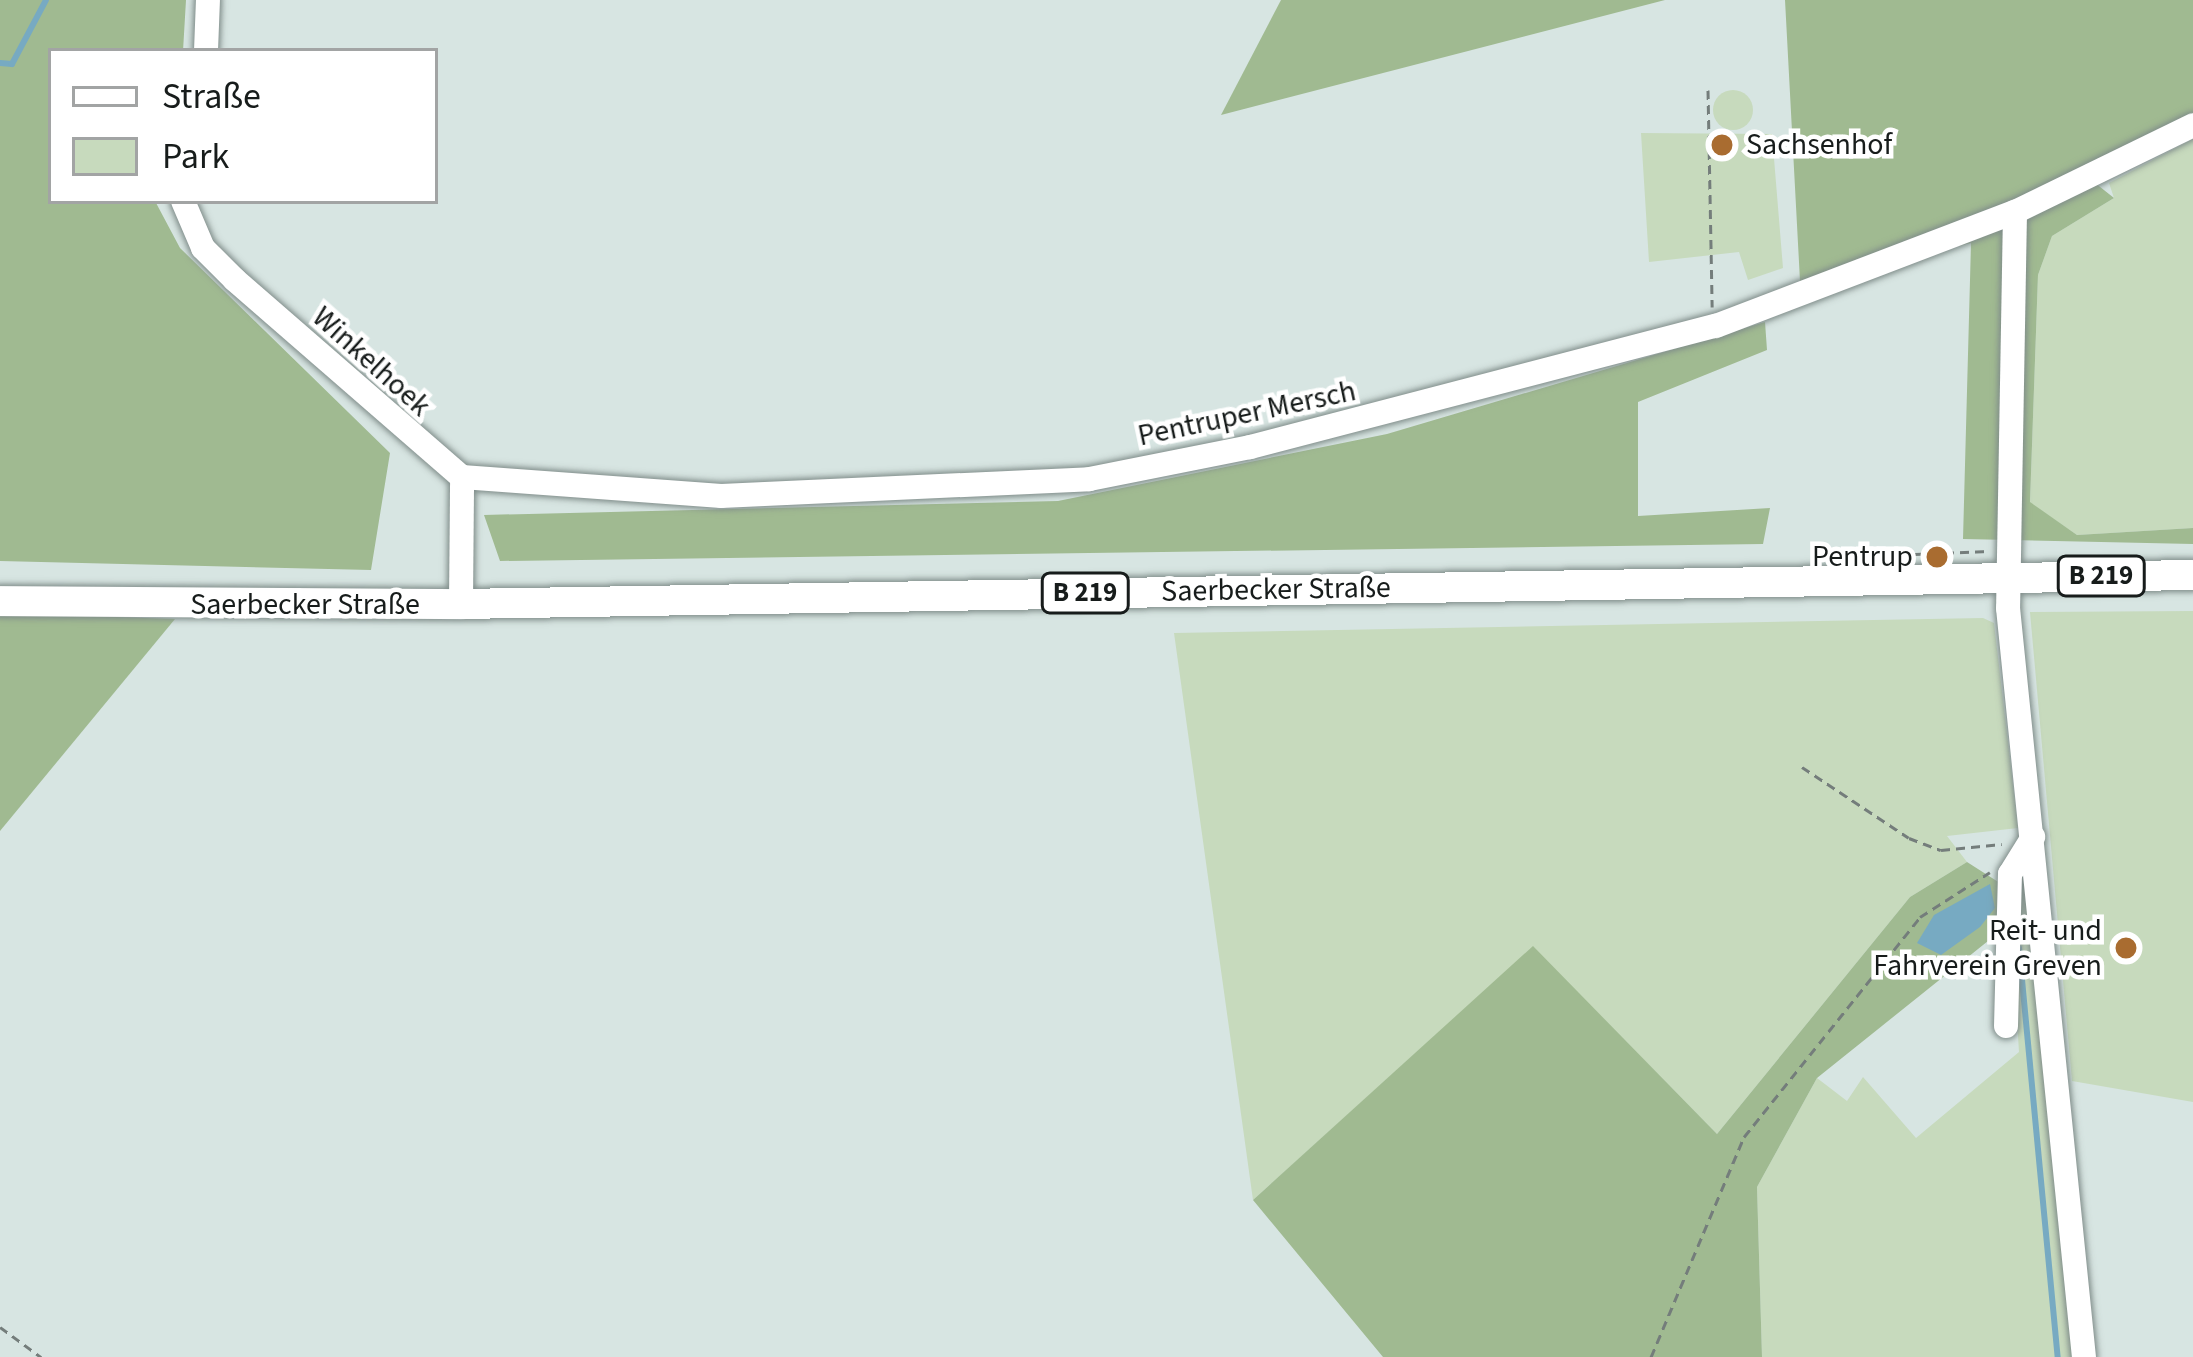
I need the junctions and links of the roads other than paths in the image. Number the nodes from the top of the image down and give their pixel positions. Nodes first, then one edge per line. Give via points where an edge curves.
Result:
1 (208, 0) edge
2 (206, 48) edge
3 (2193, 125) edge
4 (184, 204) edge
5 (2014, 212) junction
6 (462, 477) junction
7 (2193, 575) edge
8 (2008, 578) junction
9 (461, 594) junction
10 (0, 601) edge
11 (2033, 837) junction
12 (2006, 903) junction
13 (2034, 903) junction
14 (2006, 1026) dead end
15 (2084, 1357) edge

1 - 2 street
3 - 5 street, Pentruper Mersch
4 - 6 street, Winkelhoek via 203,248 235,280
5 - 6 street, Pentruper Mersch via 1716,326 1090,479 721,496
5 - 8 street
6 - 9 street
7 - 8 main road, Saerbecker Straße / B 219
8 - 9 main road, Saerbecker Straße / B 219
8 - 11 street
9 - 10 main road, Saerbecker Straße / B 219
11 - 12 street
11 - 13 street
12 - 13 street
12 - 14 street
13 - 15 street

